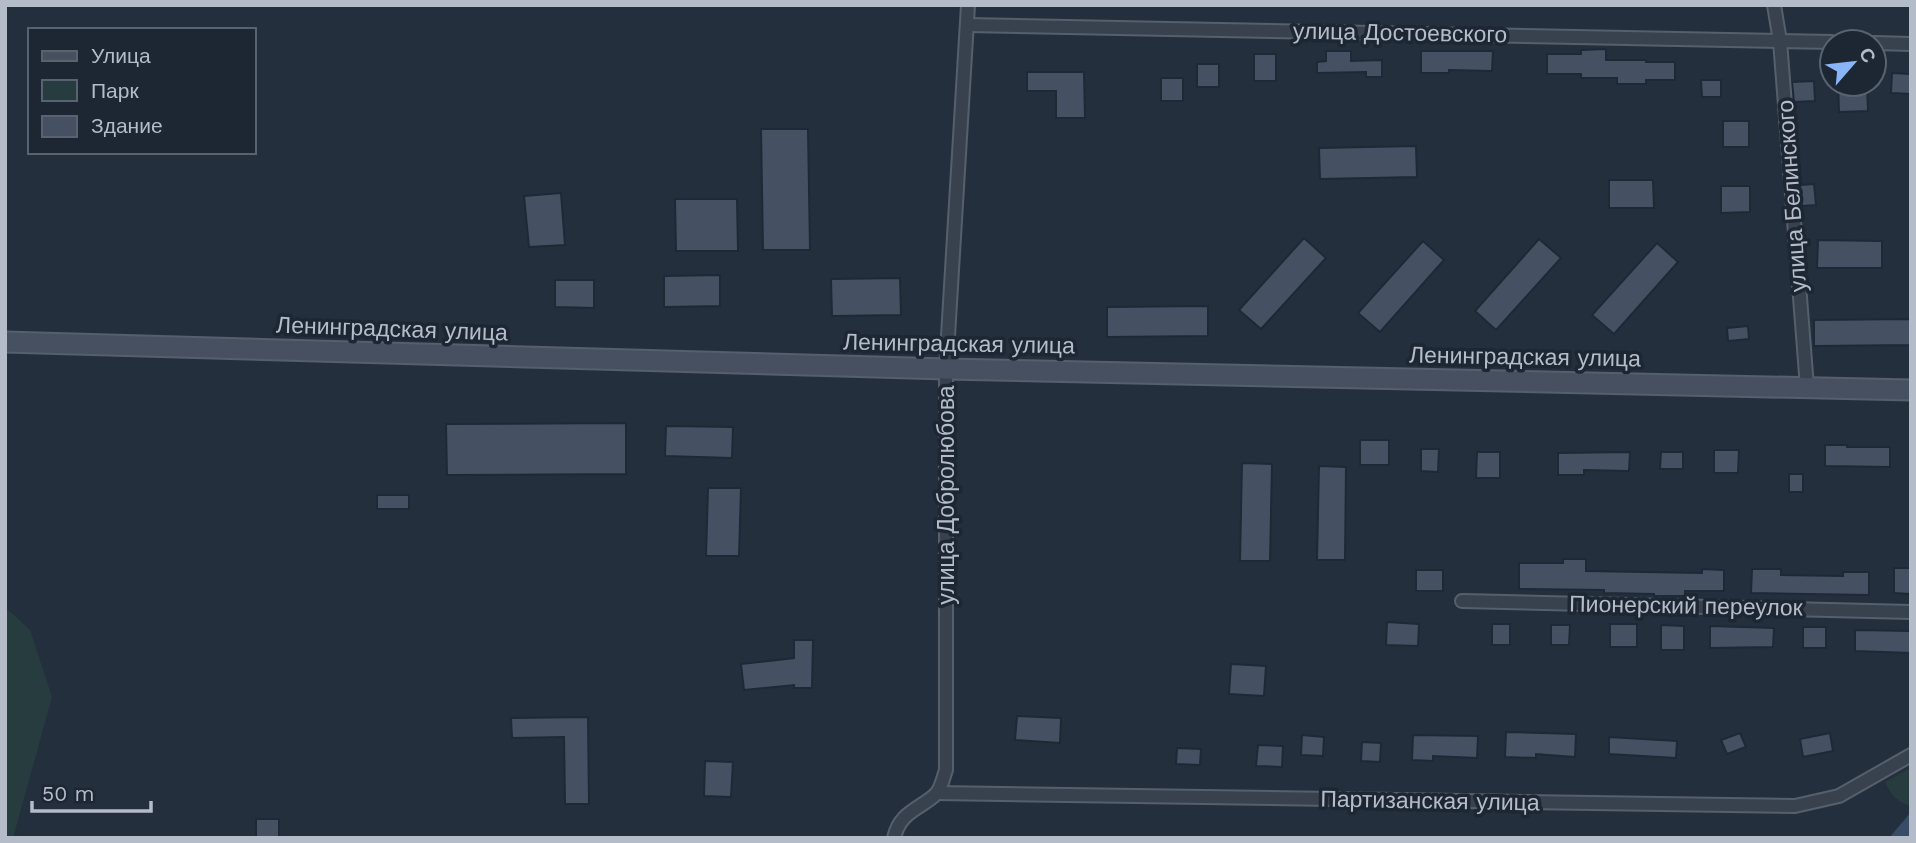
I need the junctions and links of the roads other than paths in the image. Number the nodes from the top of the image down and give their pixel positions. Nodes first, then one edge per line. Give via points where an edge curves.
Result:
1 (968, 5) edge
2 (1774, 5) edge
3 (967, 25) junction
4 (1780, 41) junction
5 (1818, 42) edge
6 (1888, 43) edge
7 (1911, 44) edge
8 (5, 342) edge
9 (946, 369) junction
10 (1807, 387) junction
11 (1911, 390) edge
12 (1462, 601) dead end
13 (1911, 612) edge
14 (1911, 755) edge
15 (937, 793) junction
16 (894, 838) edge

1 - 3 street, улица Добролюбова
2 - 4 street, улица Белинского
3 - 4 street, улица Достоевского
3 - 9 street, улица Добролюбова
4 - 5 street, улица Достоевского
4 - 10 street, улица Белинского
6 - 7 street
8 - 9 street, Ленинградская улица
9 - 10 street, Ленинградская улица
9 - 15 street, улица Добролюбова via 946,770
10 - 11 street, Ленинградская улица
12 - 13 street, Пионерский переулок
14 - 15 street, Партизанская улица via 1839,796 1795,806
15 - 16 street via 913,809 897,826

